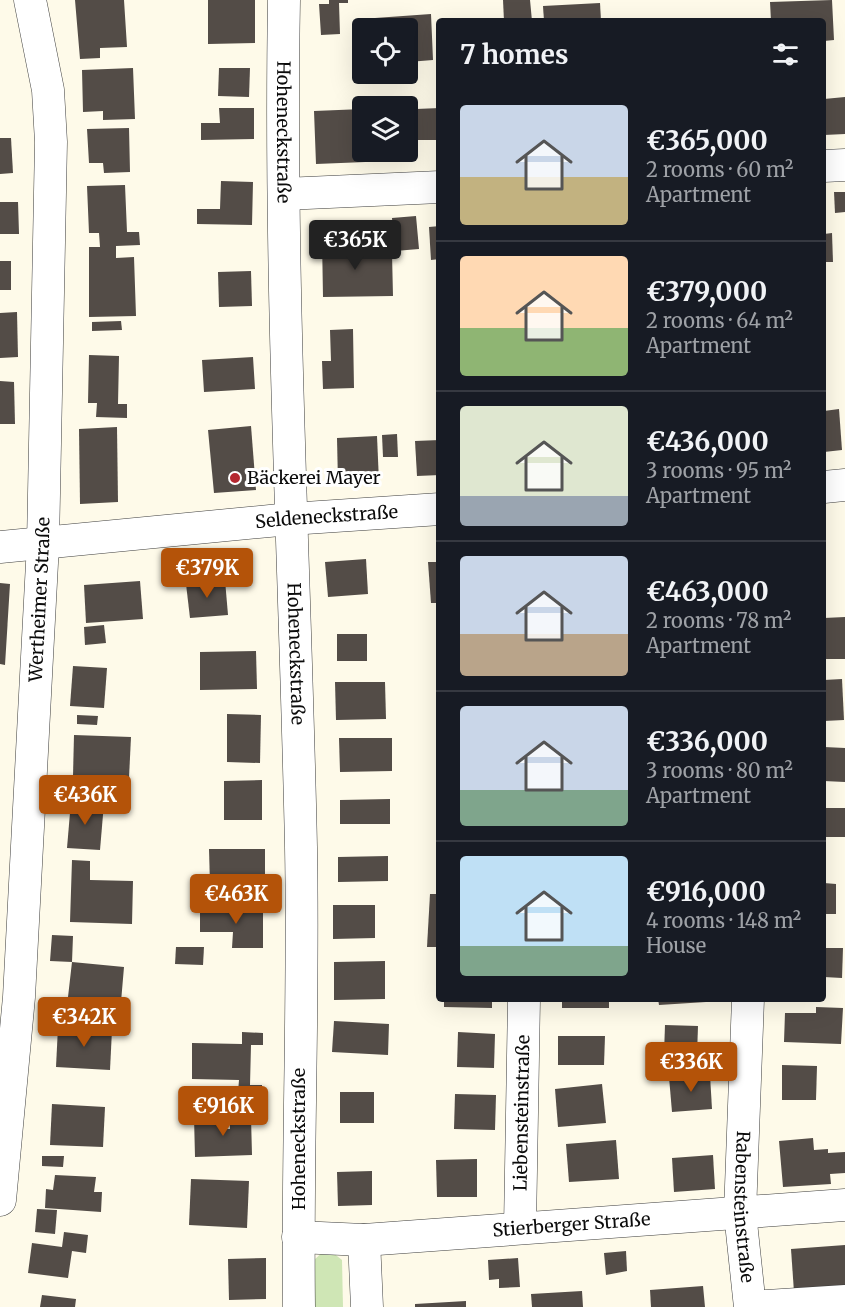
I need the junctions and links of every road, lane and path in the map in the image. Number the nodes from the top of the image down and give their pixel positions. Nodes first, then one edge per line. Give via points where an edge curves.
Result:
1 (30, 0) edge
2 (284, 0) edge
3 (845, 165) edge
4 (826, 166) edge
5 (436, 187) edge
6 (284, 194) junction
7 (845, 485) edge
8 (826, 487) edge
9 (436, 509) edge
10 (290, 519) junction
11 (43, 544) junction
12 (0, 547) edge
13 (524, 1002) edge
14 (748, 1002) edge
15 (0, 1200) edge
16 (845, 1205) edge
17 (740, 1213) junction
18 (519, 1227) junction
19 (298, 1237) junction
20 (364, 1240) junction
21 (845, 1301) edge
22 (299, 1307) edge
23 (367, 1307) edge
24 (750, 1307) edge

1 - 11 street, Wertheimer Straße via 48,90 51,142
2 - 6 street, Hoheneckstraße
3 - 4 street
5 - 6 street
6 - 10 street, Hoheneckstraße
7 - 8 street
9 - 10 street, Seldeneckstraße
10 - 11 street, Seldeneckstraße
10 - 19 street, Hoheneckstraße via 301,849
11 - 12 street, Seldeneckstraße
11 - 15 street, Wertheimer Straße via 19,997
13 - 18 street, Liebensteinstraße
14 - 17 street, Rabensteinstraße
16 - 17 street, Stierberger Straße
17 - 18 street, Stierberger Straße
17 - 24 street, Rabensteinstraße
18 - 20 street, Stierberger Straße
19 - 20 street, Stierberger Straße
19 - 22 street, Hoheneckstraße
20 - 23 street
21 - 24 street

